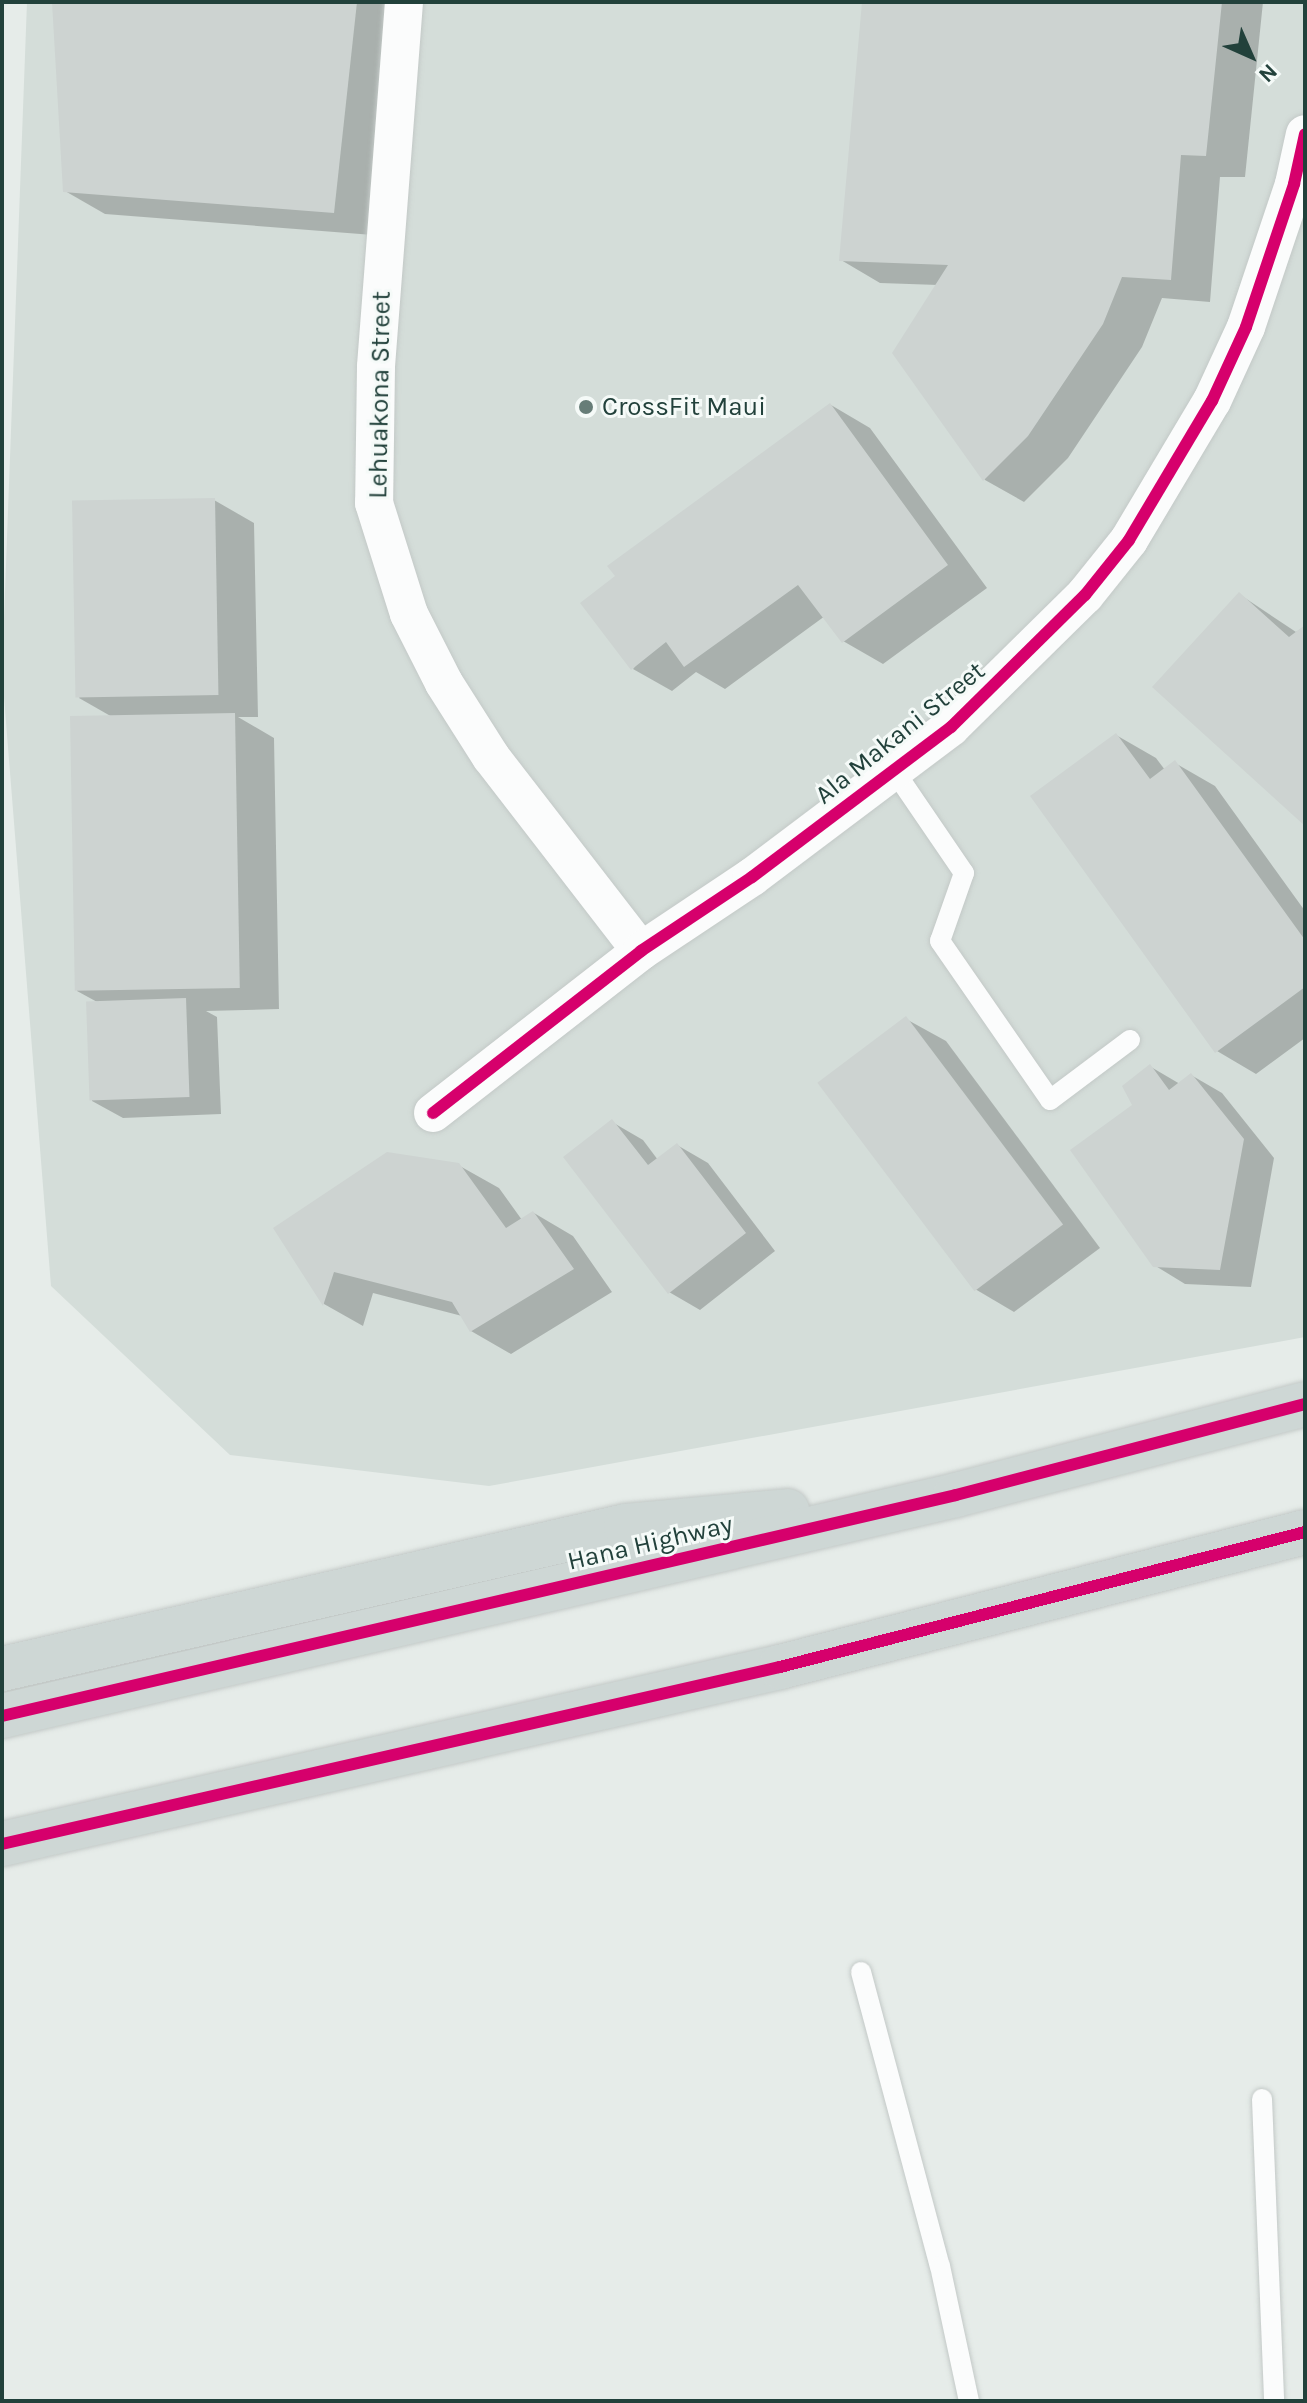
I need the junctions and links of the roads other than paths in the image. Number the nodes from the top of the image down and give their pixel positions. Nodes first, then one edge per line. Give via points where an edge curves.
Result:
1 (404, 2) edge
2 (1304, 147) edge
3 (893, 769) junction
4 (641, 951) junction
5 (1130, 1040) dead end
6 (433, 1113) dead end
7 (1305, 1404) edge
8 (956, 1495) junction
9 (1305, 1532) edge
10 (2, 1669) edge
11 (2, 1716) edge
12 (2, 1844) edge
13 (861, 1972) dead end
14 (1262, 2099) dead end
15 (969, 2401) edge
16 (1274, 2401) edge

1 - 4 street, Lehuakona Street via 376,367 374,503 409,614 444,683 491,757
2 - 3 street, Ala Makani Street via 1246,327 1212,401 1129,540 1027,657 951,727
3 - 4 street, Ala Makani Street via 752,877
3 - 5 lane via 964,873 940,941 1050,1100
4 - 6 street, Ala Makani Street
7 - 8 main road, Hana Highway
8 - 10 main road via 626,1526
8 - 11 main road, Hana Highway
9 - 12 main road via 780,1667
13 - 15 lane via 940,2266
14 - 16 lane

